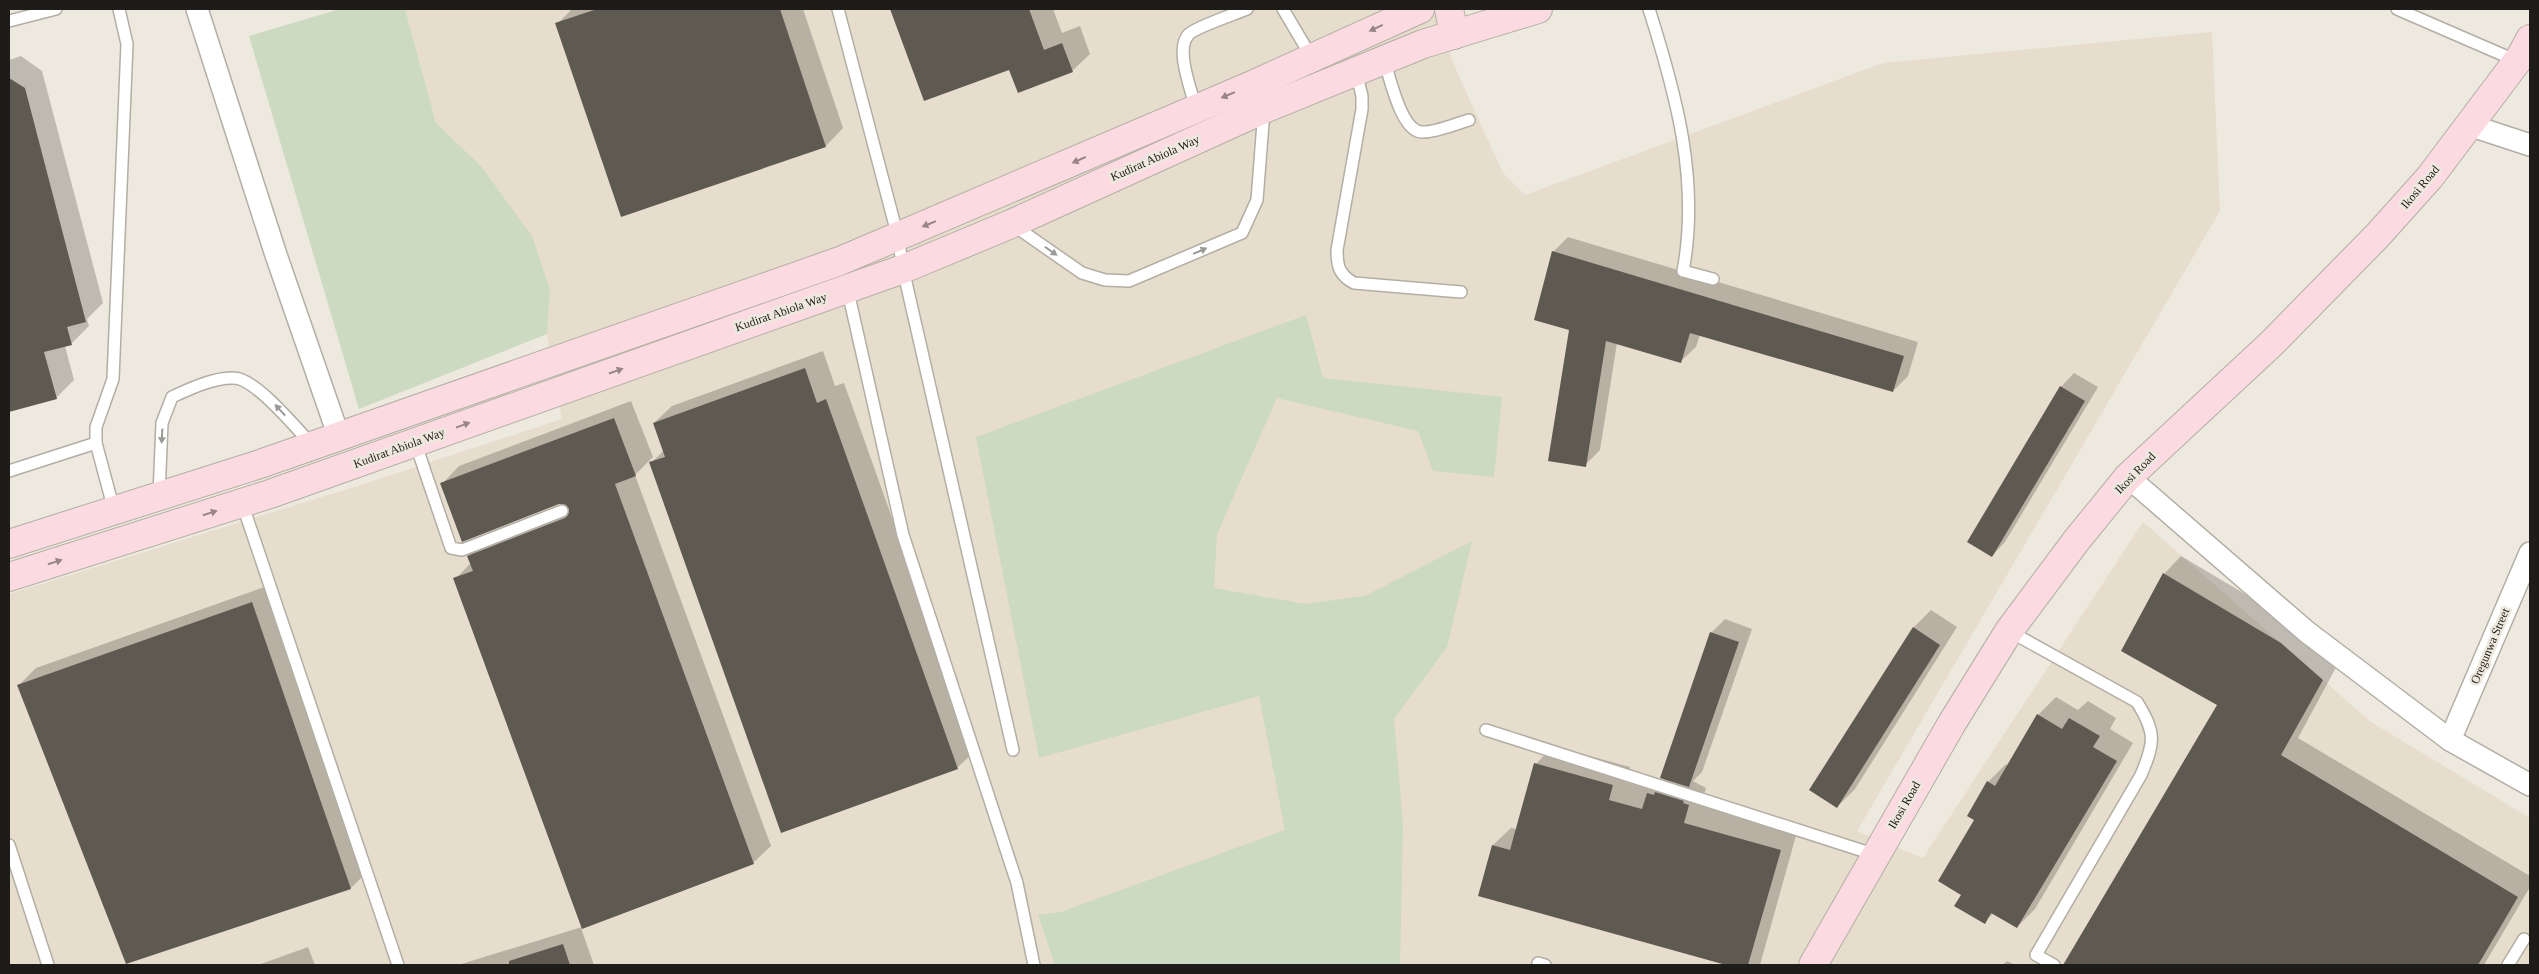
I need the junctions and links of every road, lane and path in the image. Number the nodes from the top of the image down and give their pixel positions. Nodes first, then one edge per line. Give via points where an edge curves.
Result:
1 (56, 9) edge
2 (119, 9) edge
3 (197, 9) edge
4 (838, 9) edge
5 (1247, 9) edge
6 (1283, 9) edge
7 (1417, 9) edge
8 (1538, 9) edge
9 (1649, 9) edge
10 (2397, 9) edge
11 (9, 21) edge
12 (1451, 22) edge
13 (1423, 44) junction
14 (2524, 50) edge
15 (1312, 58) junction
16 (1384, 60) junction
17 (1356, 72) junction
18 (1196, 109) junction
19 (1264, 109) junction
20 (1469, 120) dead end
21 (2469, 125) junction
22 (2530, 145) edge
23 (1011, 224) junction
24 (898, 237) junction
25 (903, 269) junction
26 (844, 275) junction
27 (1712, 279) dead end
28 (1461, 292) dead end
29 (339, 437) junction
30 (415, 442) junction
31 (96, 444) junction
32 (313, 446) junction
33 (9, 472) edge
34 (2128, 477) junction
35 (159, 496) junction
36 (242, 503) junction
37 (114, 510) junction
38 (562, 511) dead end
39 (9, 544) edge
40 (2530, 553) edge
41 (9, 577) edge
42 (2009, 631) junction
43 (1486, 730) dead end
44 (2450, 740) junction
45 (1013, 750) dead end
46 (2530, 785) edge
47 (9, 845) edge
48 (1876, 855) junction
49 (2524, 939) dead end
50 (48, 965) edge
51 (398, 965) edge
52 (1034, 965) edge
53 (1813, 965) edge
54 (2054, 965) edge
55 (2508, 965) edge

1 - 11 lane
2 - 31 lane via 127,44 112,380 96,427
3 - 29 street
4 - 24 lane
5 - 18 lane via 1189,33 1182,55
6 - 15 lane
7 - 13 main road
7 -> 15 main road, Kudirat Abiola Way
8 - 12 main road, Kudirat Abiola Way
9 - 27 lane via 1684,138 1689,216 1683,271
10 - 14 lane
12 - 13 main road, Kudirat Abiola Way
13 - 16 main road, Kudirat Abiola Way
14 - 21 main road, Ikosi Road
15 -> 18 main road, Kudirat Abiola Way
16 - 17 main road, Kudirat Abiola Way
16 - 20 lane via 1404,119 1411,127 1423,132
17 - 19 main road, Kudirat Abiola Way
17 - 28 lane via 1362,109 1336,250 1340,272 1354,283
18 -> 24 main road, Kudirat Abiola Way
19 - 23 main road, Kudirat Abiola Way
23 -> 19 lane via 1082,273 1105,280 1129,281 1242,233 1257,200
21 - 22 street
21 - 34 main road, Ikosi Road via 2430,177 2378,235 2271,344
23 - 25 main road, Kudirat Abiola Way
24 - 25 lane
24 - 26 main road, Kudirat Abiola Way
25 - 26 main road, Kudirat Abiola Way
25 - 45 lane
26 - 29 main road, Kudirat Abiola Way
30 -> 26 main road, Kudirat Abiola Way
26 - 52 lane via 903,535 1017,883
29 - 32 main road, Kudirat Abiola Way
30 - 36 main road, Kudirat Abiola Way
30 - 38 lane via 451,548 462,550
31 - 33 lane
31 - 37 lane
32 - 35 main road, Kudirat Abiola Way
32 -> 35 lane via 270,400 244,382 235,378 194,386 172,397 162,423
34 - 42 main road, Ikosi Road
34 - 44 street via 2307,632
35 - 37 main road, Kudirat Abiola Way
41 -> 36 main road, Kudirat Abiola Way
36 - 51 lane
37 - 39 main road, Kudirat Abiola Way
40 - 44 street, Oregunwa Street
42 - 48 main road, Ikosi Road
42 - 54 lane via 2137,702 2149,722 2153,748 2141,775 2036,955
43 - 48 lane
44 - 46 street
47 - 50 lane
48 - 53 main road, Ikosi Road
49 - 55 lane

